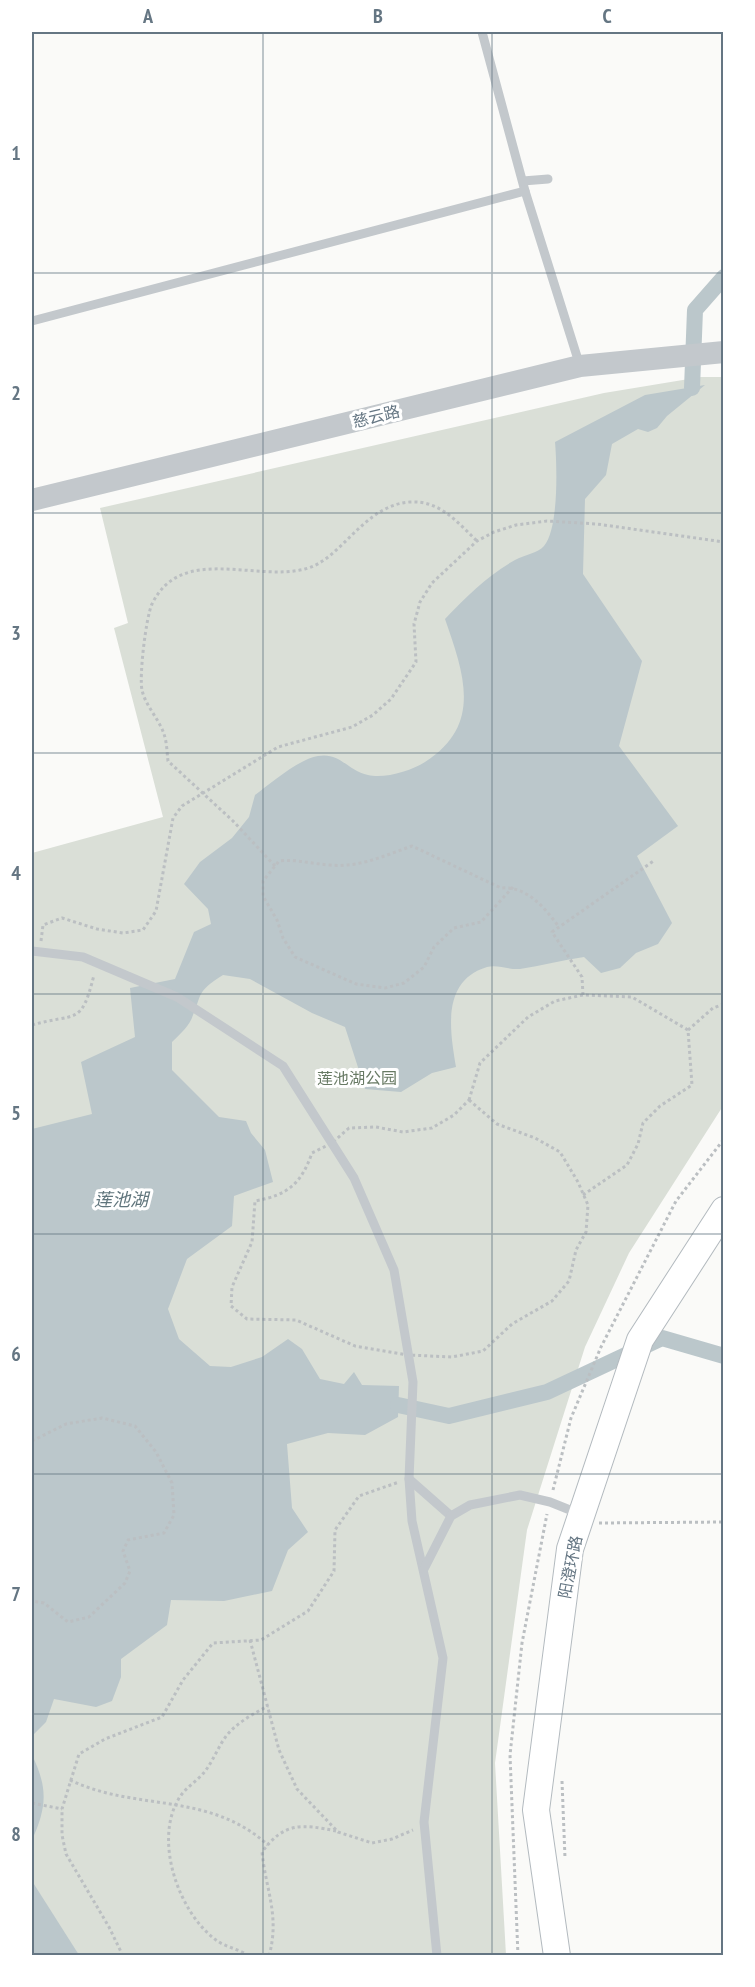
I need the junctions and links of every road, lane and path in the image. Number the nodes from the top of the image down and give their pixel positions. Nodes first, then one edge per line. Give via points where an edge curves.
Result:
1 (482, 32) edge
2 (548, 179) dead end
3 (524, 186) junction
4 (32, 321) edge
5 (723, 352) edge
6 (580, 366) junction
7 (32, 500) edge
8 (477, 541) junction
9 (723, 542) edge
10 (203, 793) junction
11 (655, 860) dead end
12 (275, 866) junction
13 (513, 887) junction
14 (559, 927) junction
15 (35, 951) edge
16 (97, 963) junction
17 (583, 995) junction
18 (723, 1004) edge
19 (32, 1025) edge
20 (688, 1030) junction
21 (469, 1100) junction
22 (723, 1139) edge
23 (332, 1143) junction
24 (583, 1194) junction
25 (723, 1210) edge
26 (408, 1355) junction
27 (32, 1441) edge
28 (409, 1479) junction
29 (550, 1502) junction
30 (451, 1516) junction
31 (594, 1521) junction
32 (723, 1522) edge
33 (424, 1569) junction
34 (32, 1601) edge
35 (250, 1640) junction
36 (268, 1706) junction
37 (562, 1774) dead end
38 (70, 1780) junction
39 (32, 1803) edge
40 (176, 1803) junction
41 (62, 1809) junction
42 (424, 1822) junction
43 (338, 1832) junction
44 (268, 1845) junction
45 (566, 1869) dead end
46 (123, 1956) edge
47 (249, 1956) edge
48 (269, 1956) edge
49 (437, 1956) edge
50 (518, 1956) edge
51 (557, 1956) edge

1 - 3 lane
2 - 3 lane
3 - 4 lane
3 - 6 lane
5 - 6 street, 慈云路
6 - 7 street, 慈云路
8 - 9 path via 516,525 548,521
8 - 10 path via 432,583 420,603 414,624 416,662 391,699 352,727 259,756
8 - 10 path via 444,509 411,501 383,508 308,569 280,574 215,567 191,572 165,585 151,606 145,630 142,690 164,735 168,761
10 - 12 path
10 - 15 path via 182,806 173,818 156,911 143,930 114,932 62,918 43,925
11 - 14 path
12 - 13 path via 279,861 300,859 331,866 362,864 412,846 501,888
12 - 13 path via 263,881 263,896 295,957 356,984 385,988 404,983 424,967 434,947 454,928 481,922
13 - 14 path via 543,905
14 - 17 path via 552,932 582,977
15 - 16 lane via 83,957
16 - 19 path via 86,1006 75,1016
16 - 23 lane via 177,997 283,1066
17 - 20 path via 632,997
17 - 21 path via 555,1001 528,1017 480,1063
18 - 20 path
20 - 24 path via 692,1084 643,1123 627,1165
21 - 23 path via 432,1128 403,1132 349,1128
21 - 24 path via 496,1124 560,1152
22 - 29 path via 675,1201 601,1347 572,1416
23 - 26 lane via 354,1178 394,1270
23 - 26 path via 312,1153 305,1173 294,1186 273,1198 255,1201 252,1242 232,1287 231,1306 247,1319 296,1320 355,1346
24 - 26 path via 588,1205 586,1232 576,1250 569,1281 552,1301 512,1324 483,1351 452,1357
25 - 31 main road, 阳澄环路 via 640,1340 622,1393
26 - 28 lane via 413,1382
27 - 34 path via 66,1424 102,1418 135,1426 156,1452 172,1483 174,1515 164,1533 128,1540 123,1551 130,1571 125,1583 89,1617 68,1622 44,1603
28 - 30 lane
28 - 33 lane via 412,1521
28 - 35 path via 359,1496 334,1530 334,1571 308,1611 261,1640
29 - 30 lane via 520,1495 470,1505
29 - 31 lane
29 - 50 path via 522,1643 510,1755
30 - 33 lane
31 - 32 path
31 - 51 main road, 阳澄环路 via 570,1549 537,1810
33 - 42 lane via 442,1658
35 - 36 path
35 - 38 path via 213,1643 183,1680 162,1717 105,1739 79,1754
36 - 40 path via 227,1735 204,1772
36 - 43 path via 279,1750 297,1789
37 - 45 path
38 - 40 path via 136,1799
38 - 41 path
39 - 41 path
40 - 44 path via 248,1827
40 - 47 path via 168,1837 175,1875 193,1917 217,1942
41 - 46 path via 66,1854
42 - 43 path via 408,1833 372,1843
42 - 49 lane
43 - 44 path via 295,1826 273,1837
44 - 48 path via 262,1852 274,1907 275,1934

